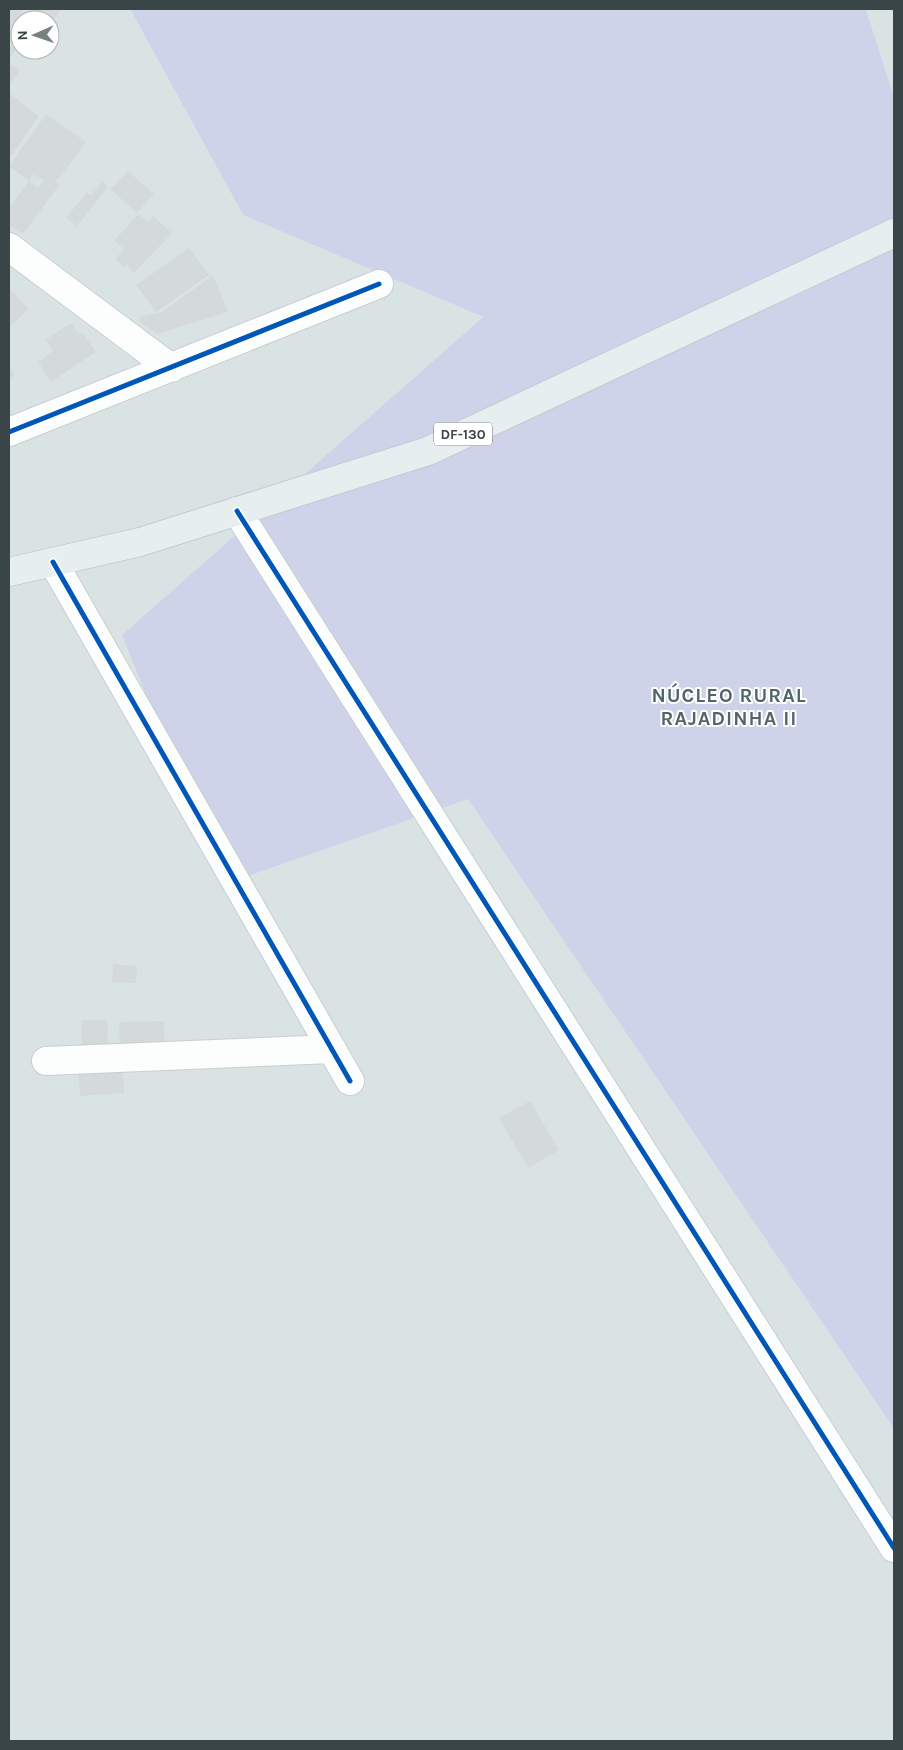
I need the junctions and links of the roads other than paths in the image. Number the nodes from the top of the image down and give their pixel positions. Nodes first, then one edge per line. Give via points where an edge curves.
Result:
1 (894, 232) edge
2 (9, 247) edge
3 (379, 284) dead end
4 (171, 368) junction
5 (9, 432) edge
6 (237, 511) junction
7 (53, 562) junction
8 (9, 572) edge
9 (332, 1049) junction
10 (46, 1060) dead end
11 (350, 1081) dead end
12 (894, 1548) edge

1 - 6 main road, DF-130 via 428,451
2 - 4 street
3 - 4 street
4 - 5 street
6 - 7 main road, DF-130 via 140,542
6 - 12 street
7 - 8 main road, DF-130
7 - 9 street
9 - 10 street
9 - 11 street

